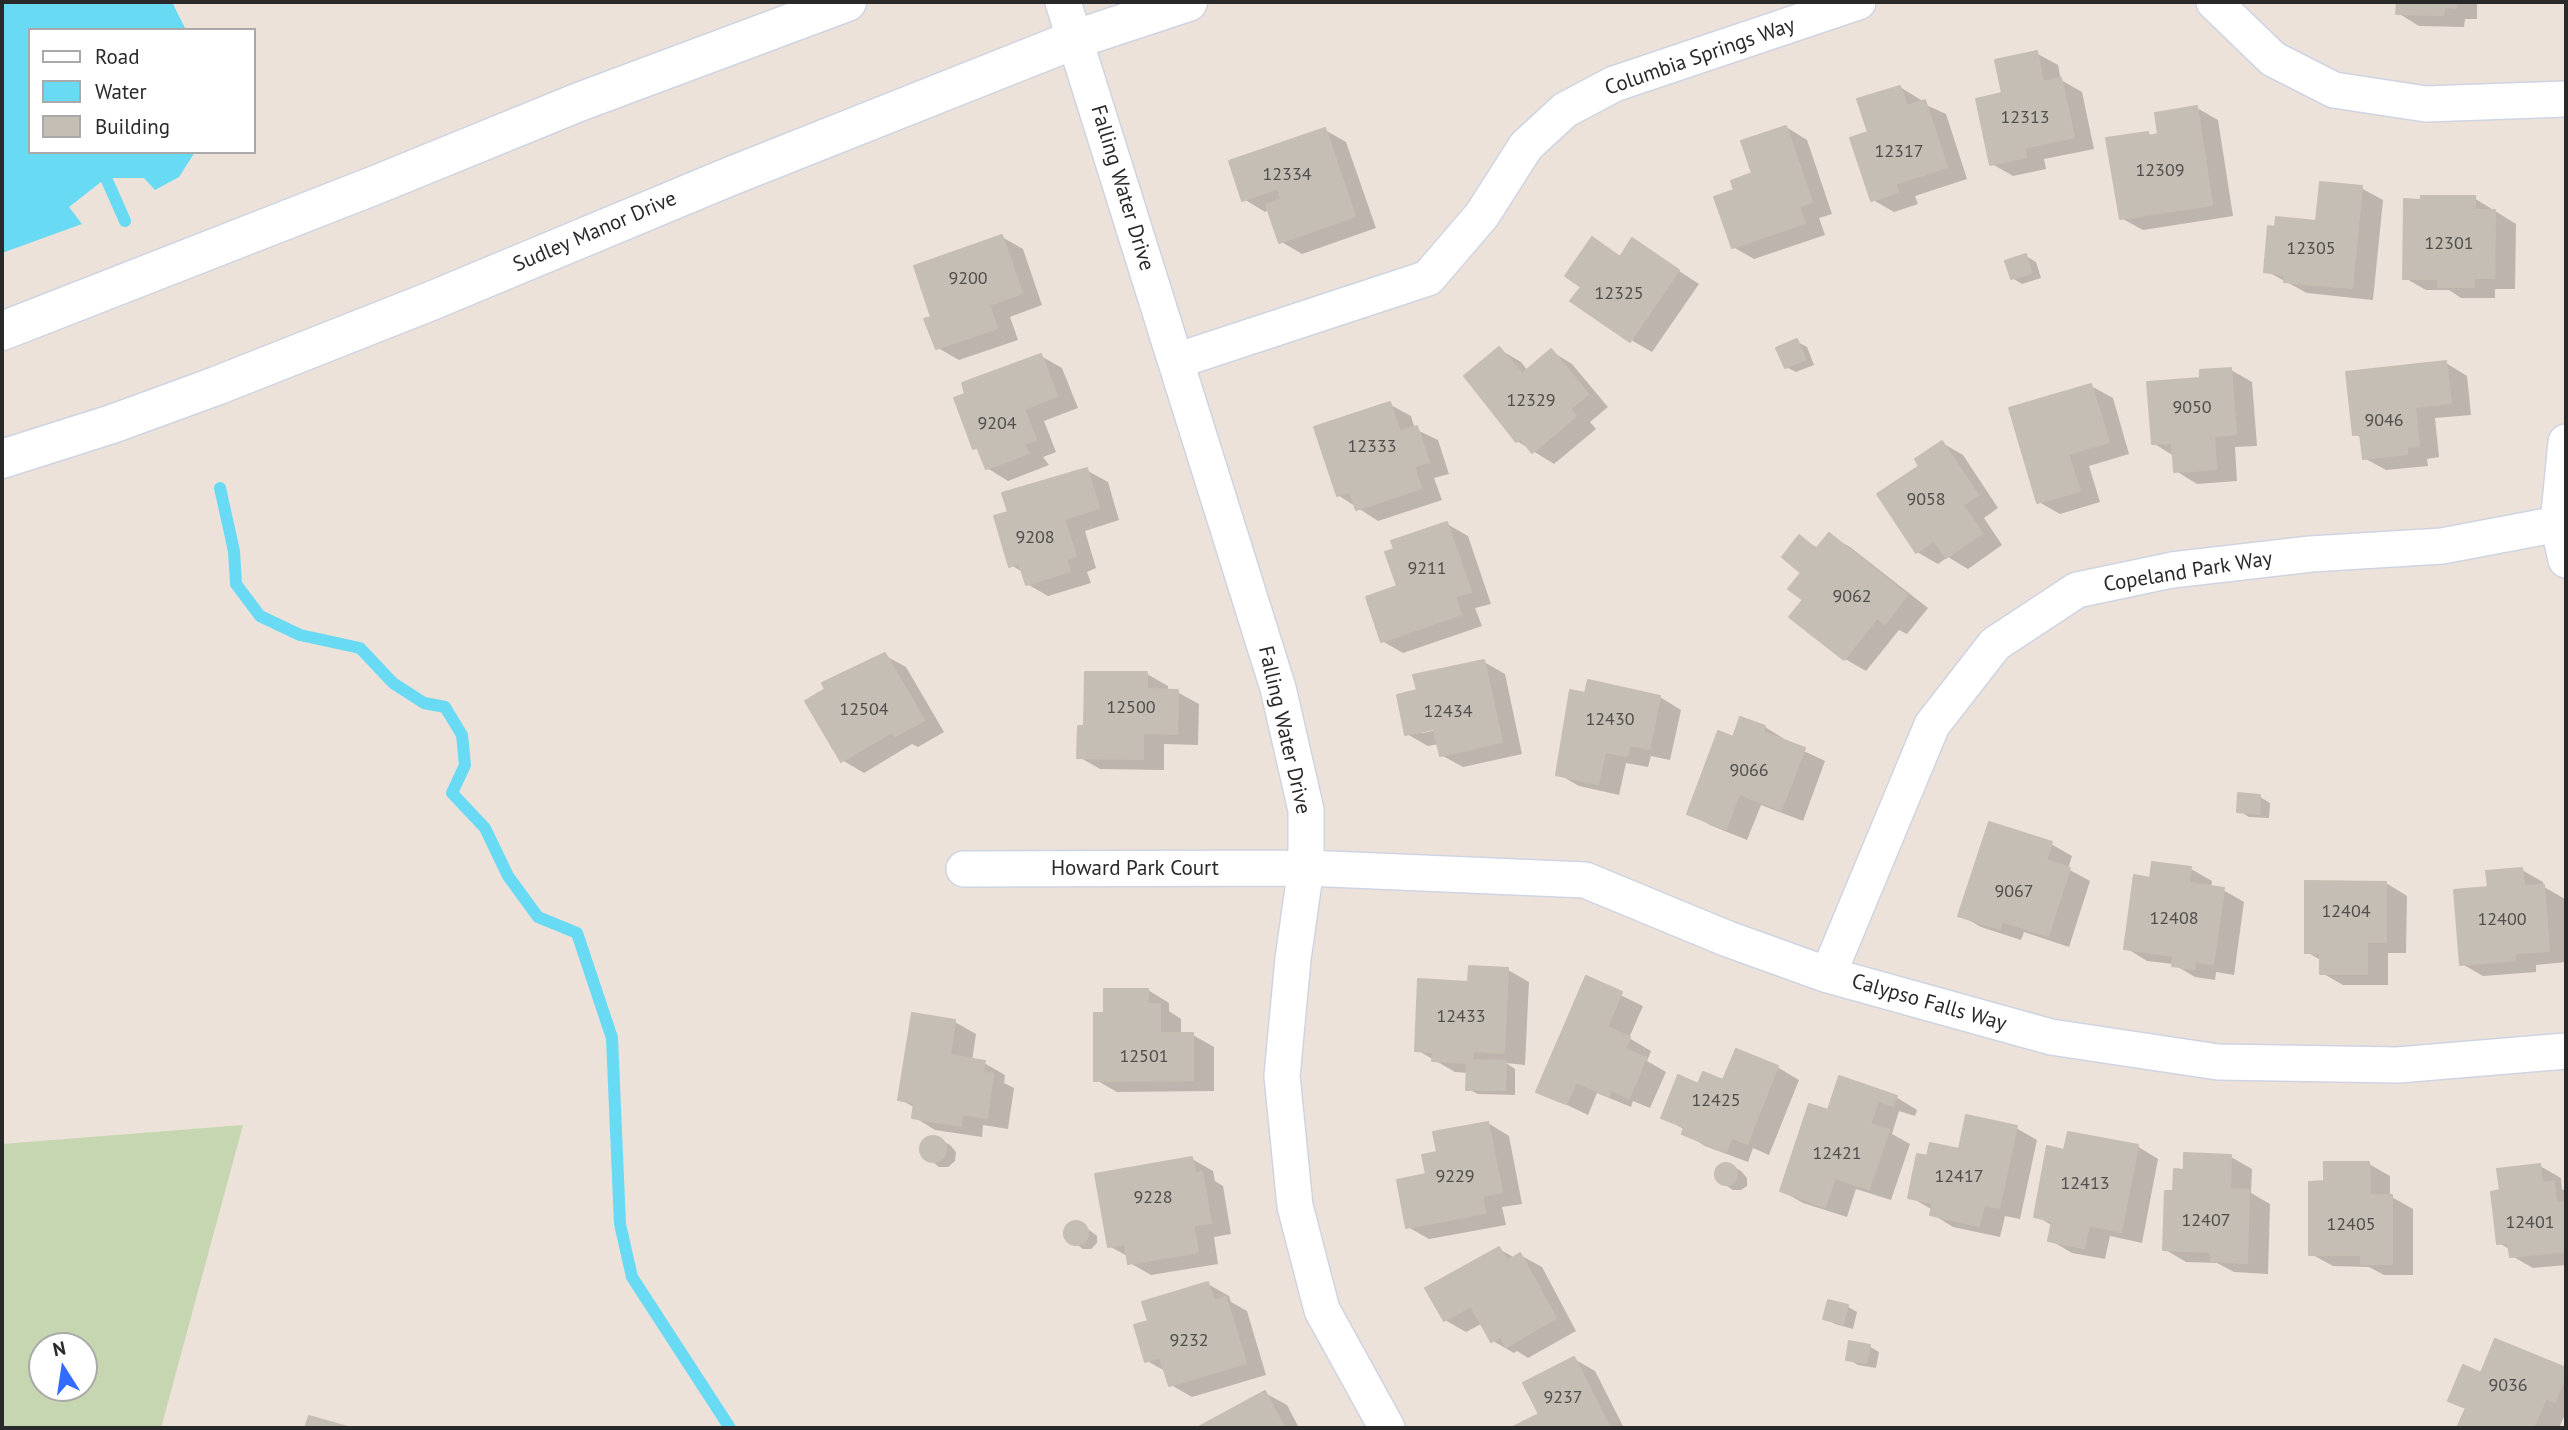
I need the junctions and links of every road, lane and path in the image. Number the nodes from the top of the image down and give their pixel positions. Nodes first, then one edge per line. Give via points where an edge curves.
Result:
1 (847, 2) edge
2 (1063, 2) edge
3 (1188, 2) edge
4 (1858, 2) edge
5 (2214, 2) edge
6 (1076, 39) junction
7 (2566, 99) edge
8 (2, 331) edge
9 (1176, 361) junction
10 (2566, 442) edge
11 (2, 459) edge
12 (2558, 524) junction
13 (2566, 560) edge
14 (1306, 868) junction
15 (964, 869) dead end
16 (1828, 975) junction
17 (2566, 1051) edge
18 (1387, 1428) edge

1 - 8 main road via 579,102
2 - 6 street, Falling Water Drive
3 - 6 main road, Sudley Manor Drive
4 - 9 street, Columbia Springs Way via 1614,84 1565,110 1525,146 1482,215 1428,278
5 - 7 street via 2273,59 2334,90 2426,104
6 - 9 street, Falling Water Drive
6 - 11 main road, Sudley Manor Drive via 216,386
9 - 14 street, Falling Water Drive via 1278,688 1306,810
10 - 12 street
12 - 13 street
12 - 16 street, Copeland Park Way via 2442,546 2311,554 2172,570 2077,590 1995,644 1932,725
14 - 15 street, Howard Park Court
14 - 16 street, Calypso Falls Way via 1585,880
14 - 18 street, Falling Water Drive via 1282,1076 1295,1206 1322,1310
16 - 17 street, Calypso Falls Way via 2051,1037 2218,1062 2398,1065

